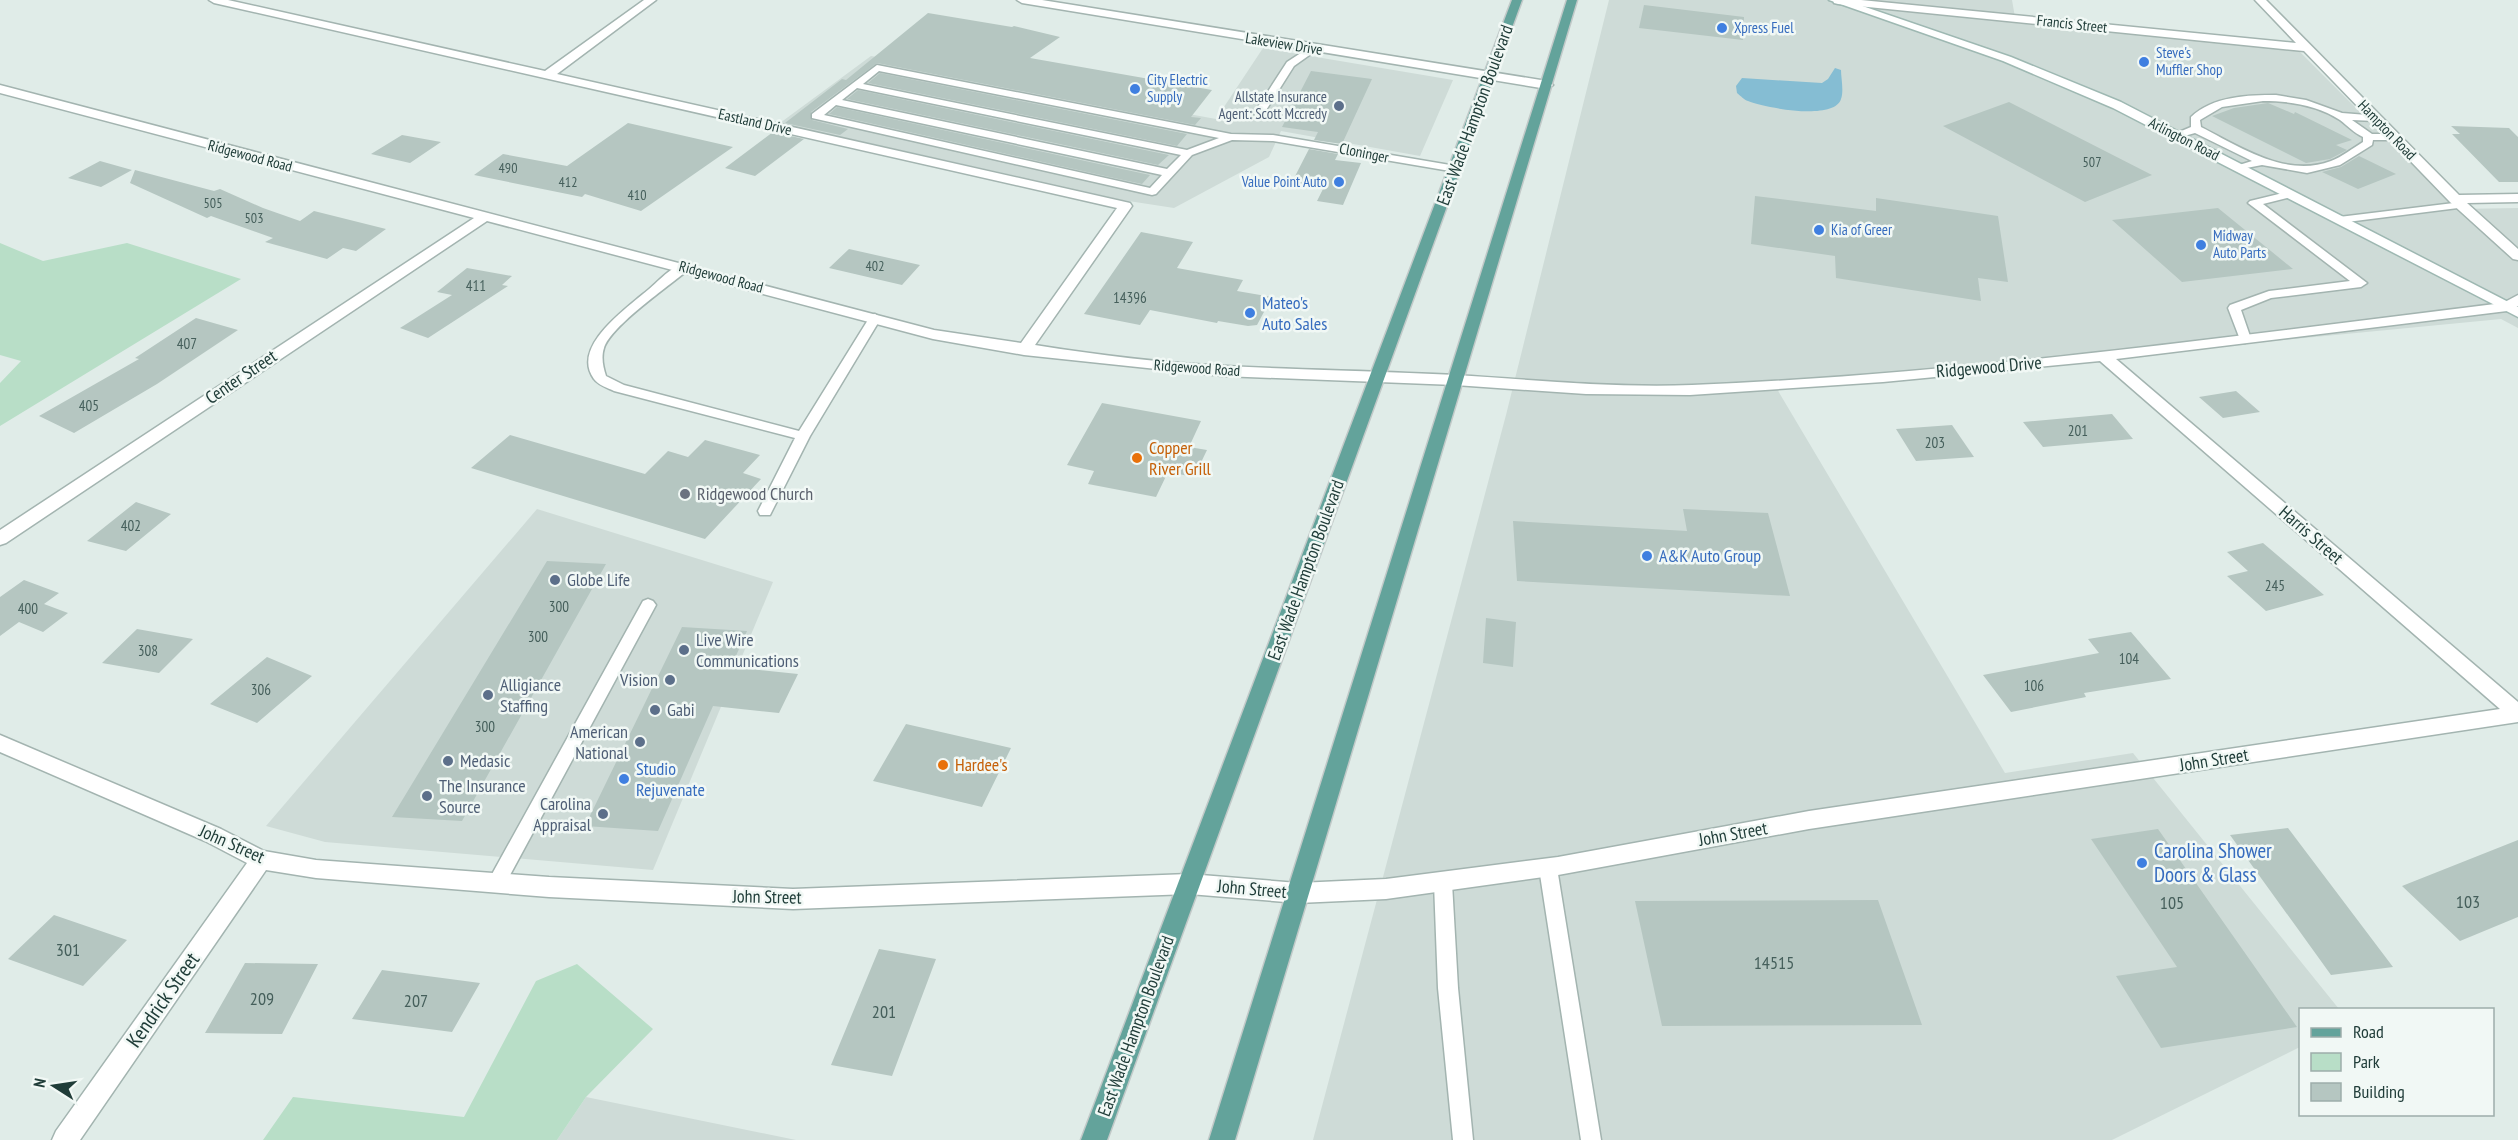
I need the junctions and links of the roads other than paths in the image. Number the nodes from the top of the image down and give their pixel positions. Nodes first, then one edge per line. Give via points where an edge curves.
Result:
1 (214, 0) edge
2 (651, 0) edge
3 (1022, 0) edge
4 (1518, 0) edge
5 (1572, 0) edge
6 (1837, 0) edge
7 (2260, 0) edge
8 (2307, 48) junction
9 (1313, 49) junction
10 (548, 75) junction
11 (1489, 77) junction
12 (856, 85) junction
13 (1547, 85) junction
14 (0, 90) edge
15 (835, 102) junction
16 (1082, 108) junction
17 (1259, 113) dead end
18 (2341, 116) junction
19 (2376, 118) junction
20 (1061, 127) junction
21 (2196, 129) junction
22 (2177, 135) junction
23 (2368, 136) junction
24 (1231, 137) junction
25 (2394, 137) junction
26 (1041, 146) junction
27 (1188, 153) junction
28 (2262, 162) junction
29 (1023, 163) junction
30 (2240, 168) junction
31 (1456, 169) junction
32 (1170, 173) junction
33 (2291, 194) junction
34 (2518, 198) edge
35 (2459, 202) junction
36 (484, 217) junction
37 (2339, 220) junction
38 (2518, 256) edge
39 (684, 267) junction
40 (2514, 306) edge
41 (875, 318) junction
42 (2246, 339) junction
43 (1024, 350) junction
44 (2103, 356) junction
45 (1377, 377) junction
46 (1455, 380) junction
47 (803, 436) junction
48 (765, 511) dead end
49 (0, 539) edge
50 (648, 605) dead end
51 (2518, 714) edge
52 (0, 743) edge
53 (261, 860) junction
54 (1548, 868) junction
55 (497, 882) junction
56 (1443, 883) junction
57 (1189, 884) junction
58 (1298, 893) junction
59 (65, 1140) edge
60 (1094, 1140) edge
61 (1222, 1140) edge
62 (1463, 1140) edge
63 (1591, 1140) edge

1 - 10 street, Eastland Drive
2 - 10 street
3 - 9 street, Lakeview Drive
4 - 11 main road, East Wade Hampton Boulevard
5 - 13 main road
6 - 8 street, Francis Street
6 - 22 street, Arlington Road via 2044,73
7 - 8 street, Hampton Road
8 - 19 street, Hampton Road
9 - 11 street, Lakeview Drive
9 - 17 lane via 1290,64
10 - 43 street, Eastland Drive via 1125,206
11 - 13 street, Lakeview Drive
11 - 31 main road, East Wade Hampton Boulevard
12 - 15 lane
12 - 16 lane via 877,68
12 - 20 lane
13 - 46 main road
14 - 36 street, Ridgewood Road
15 - 26 lane
15 - 29 lane via 816,116
16 - 20 lane
16 - 24 lane
18 - 19 lane
18 - 21 lane via 2300,100 2273,97 2222,103 2202,111 2195,119
18 - 23 lane
19 - 25 street, Hampton Road
20 - 26 lane
20 - 27 lane
21 - 22 lane
21 - 28 lane
22 - 30 street, Arlington Road
23 - 25 lane
23 - 28 lane via 2368,143 2336,163 2307,170
24 - 27 lane
24 - 31 lane, Cloninger via 1273,138
25 - 35 street, Hampton Road
26 - 29 lane
26 - 32 lane
27 - 32 lane
28 - 30 lane
29 - 32 lane via 1152,192
30 - 33 street, Arlington Road
31 - 45 main road, East Wade Hampton Boulevard
33 - 37 street, Arlington Road
33 - 42 lane via 2254,203 2361,283 2269,295 2234,308
34 - 35 street
35 - 37 lane via 2426,213
35 - 38 street, Hampton Road
36 - 39 street, Ridgewood Road
36 - 49 street, Center Street
37 - 40 street, Arlington Road
39 - 41 street, Ridgewood Road
39 - 47 lane via 625,317 598,346 595,365 600,378 619,388
40 - 42 street, Ridgewood Drive
41 - 43 street, Ridgewood Road via 933,334
41 - 47 lane
42 - 44 street, Ridgewood Drive
43 - 45 street, Ridgewood Road via 1178,368
44 - 46 street, Ridgewood Drive via 1690,390 1586,389
44 - 51 street, Harris Street
45 - 46 street, Ridgewood Road
45 - 57 main road, East Wade Hampton Boulevard
46 - 58 main road
47 - 48 lane
50 - 55 lane
51 - 54 street, John Street via 1809,820
52 - 53 street, John Street via 213,835
53 - 55 street, John Street via 316,870
53 - 59 street, Kendrick Street
54 - 56 street, John Street
54 - 63 lane
55 - 57 street, John Street via 793,899
56 - 58 street, John Street
56 - 62 lane via 1448,988
57 - 58 street, John Street
57 - 60 main road, East Wade Hampton Boulevard
58 - 61 main road

